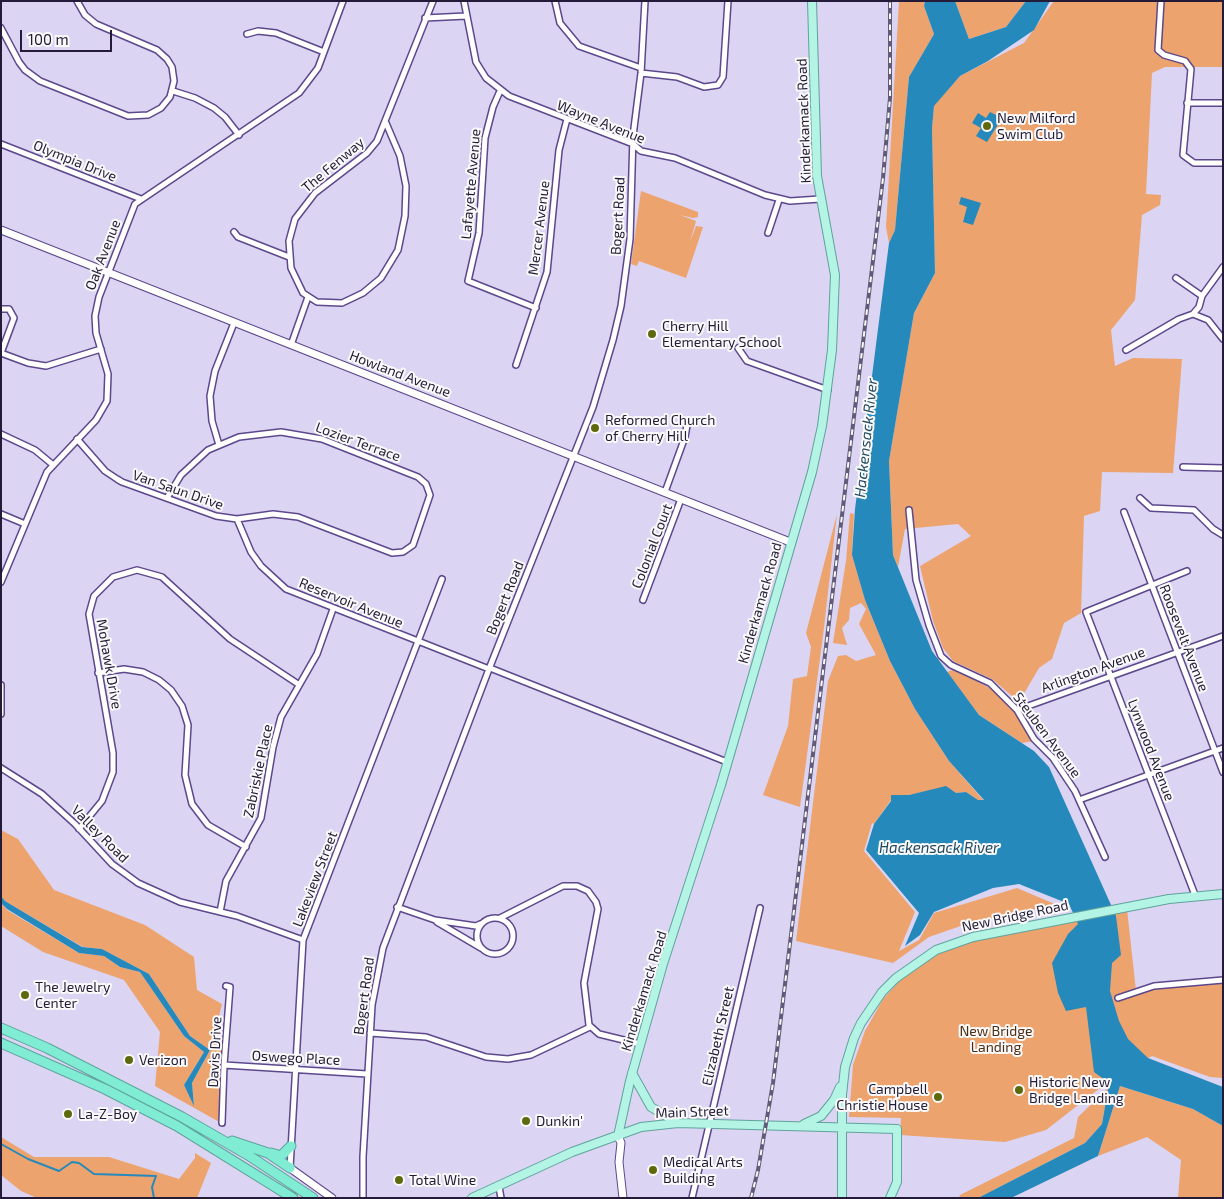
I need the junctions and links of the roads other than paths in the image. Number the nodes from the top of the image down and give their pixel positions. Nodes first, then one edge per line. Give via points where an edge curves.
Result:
1 (77, 1) edge
2 (343, 1) edge
3 (433, 1) edge
4 (464, 1) edge
5 (555, 1) edge
6 (646, 1) edge
7 (728, 1) edge
8 (812, 1) edge
9 (1161, 1) edge
10 (466, 16) junction
11 (425, 18) junction
12 (2, 32) edge
13 (247, 34) dead end
14 (324, 52) junction
15 (641, 70) junction
16 (173, 91) junction
17 (500, 91) junction
18 (1188, 103) junction
19 (1223, 103) edge
20 (567, 119) junction
21 (386, 123) junction
22 (239, 135) junction
23 (1, 144) edge
24 (633, 144) junction
25 (1223, 163) edge
26 (141, 199) junction
27 (820, 199) junction
28 (779, 200) junction
29 (1, 230) edge
30 (234, 232) dead end
31 (768, 232) dead end
32 (289, 257) junction
33 (1223, 267) edge
34 (109, 273) junction
35 (1176, 278) dead end
36 (1202, 296) junction
37 (308, 297) junction
38 (536, 308) junction
39 (1, 309) edge
40 (1193, 314) junction
41 (234, 323) junction
42 (1223, 340) edge
43 (291, 345) junction
44 (738, 348) dead end
45 (101, 349) junction
46 (1126, 350) dead end
47 (1, 353) edge
48 (516, 365) dead end
49 (828, 390) junction
50 (686, 425) dead end
51 (1, 434) edge
52 (76, 439) junction
53 (219, 444) junction
54 (574, 456) junction
55 (52, 464) junction
56 (1183, 468) dead end
57 (1223, 468) edge
58 (665, 492) junction
59 (167, 498) junction
60 (1140, 498) dead end
61 (682, 499) junction
62 (909, 510) dead end
63 (1124, 512) dead end
64 (1, 514) edge
65 (237, 519) junction
66 (24, 524) junction
67 (1223, 535) edge
68 (790, 542) junction
69 (403, 552) joint
70 (1186, 571) dead end
71 (442, 579) dead end
72 (1, 582) edge
73 (1152, 587) junction
74 (643, 600) dead end
75 (333, 609) junction
76 (1223, 636) edge
77 (419, 642) junction
78 (1177, 652) junction
79 (489, 669) junction
80 (98, 673) junction
81 (1110, 676) junction
82 (298, 684) junction
83 (1, 685) edge
84 (1017, 710) junction
85 (1, 714) edge
86 (1223, 748) edge
87 (1214, 751) junction
88 (727, 762) junction
89 (1, 768) edge
90 (1223, 772) edge
91 (1149, 776) junction
92 (1079, 800) junction
93 (79, 828) junction
94 (246, 846) junction
95 (1105, 857) dead end
96 (1223, 894) edge
97 (1195, 895) junction
98 (397, 907) junction
99 (760, 908) dead end
100 (220, 912) junction
101 (500, 918) junction
102 (434, 920) junction
103 (480, 924) junction
104 (303, 940) junction
105 (483, 949) junction
106 (1223, 980) edge
107 (226, 986) dead end
108 (1118, 998) dead end
109 (590, 1027) junction
110 (1, 1028) edge
111 (370, 1033) junction
112 (1, 1043) edge
113 (640, 1044) junction
114 (224, 1065) junction
115 (296, 1070) junction
116 (367, 1074) junction
117 (632, 1074) junction
118 (842, 1078) junction
119 (678, 1122) junction
120 (222, 1123) dead end
121 (710, 1123) junction
122 (798, 1125) junction
123 (842, 1127) junction
124 (215, 1135) junction
125 (618, 1136) junction
126 (291, 1146) junction
127 (268, 1153) junction
128 (290, 1168) junction
129 (250, 1170) junction
130 (264, 1181) joint
131 (499, 1187) junction
132 (363, 1195) edge
133 (284, 1198) edge
134 (294, 1198) edge
135 (313, 1198) edge
136 (332, 1198) edge
137 (359, 1198) edge
138 (472, 1198) edge
139 (501, 1198) edge
140 (623, 1198) edge
141 (692, 1198) edge
142 (842, 1198) edge
143 (890, 1198) edge

1 - 16 street via 85,15 96,24 168,59 174,74
2 - 14 street, Oak Avenue
3 - 11 street, The Fenway
4 - 10 street, Wayne Avenue
5 - 15 street via 560,23 572,40
6 - 15 street, Bogert Road
7 - 15 street via 723,77 718,84 704,87 677,77
8 - 27 main road, Kinderkamack Road via 815,147
9 - 18 street via 1157,45 1164,55 1190,66
10 - 11 street
10 - 17 street, Wayne Avenue via 476,62
11 - 21 street, The Fenway
12 - 16 street via 19,62 32,76 128,116 142,117 154,113 166,103
13 - 14 street via 258,31 276,33
14 - 22 street, Oak Avenue via 312,78 299,94
15 - 24 street, Bogert Road
16 - 22 street via 214,108
17 - 20 street, Wayne Avenue
17 - 38 street, Lafayette Avenue via 486,138 479,233 468,281
18 - 19 street
18 - 25 street via 1183,156 1194,163
20 - 24 street, Wayne Avenue
20 - 38 street, Mercer Avenue via 559,150 550,253
21 - 32 street, The Fenway via 367,153 315,193 301,210 292,230
21 - 37 street via 400,156 406,186 405,216 394,259 373,286 353,299 334,304
22 - 26 street, Oak Avenue
23 - 26 street, Olympia Drive
24 - 28 street, Wayne Avenue via 641,151 675,158
24 - 54 street, Bogert Road via 630,239 620,306 604,374
26 - 34 street, Oak Avenue via 135,204
27 - 28 street, Wayne Avenue
27 - 49 main road, Kinderkamack Road via 835,275
28 - 31 street
29 - 34 street, Howland Avenue
30 - 32 street via 238,237
32 - 37 street, The Fenway via 294,278
33 - 36 street
34 - 41 street, Howland Avenue
34 - 45 street, Oak Avenue via 95,316
35 - 36 street
36 - 40 street
37 - 43 street
38 - 48 street, Mercer Avenue
39 - 47 street via 9,309 14,318
40 - 42 street via 1208,320
40 - 46 street
41 - 43 street, Howland Avenue
41 - 53 street via 215,371 210,396 212,421
43 - 54 street, Howland Avenue
44 - 49 street via 747,361
45 - 47 street via 46,366
45 - 52 street, Oak Avenue via 110,383 107,401 99,417
49 - 68 main road, Kinderkamack Road via 812,472
50 - 58 street via 685,437
51 - 55 street via 36,450
52 - 55 street, Oak Avenue
52 - 59 street, Van Saun Drive via 112,476
53 - 59 street, Lozier Terrace via 190,465
53 - 69 street, Lozier Terrace via 251,434 293,433 322,439 418,477 429,489 430,501 415,542
54 - 58 street, Howland Avenue
54 - 79 street, Bogert Road
55 - 66 street, Oak Avenue
56 - 57 street
58 - 61 street, Howland Avenue
59 - 65 street, Van Saun Drive via 216,516
60 - 67 street via 1150,508 1194,510 1212,529
61 - 68 street, Howland Avenue
61 - 74 street, Colonial Court
62 - 84 street, Steuben Avenue via 916,580 941,656 951,665 990,683
63 - 73 street, Roosevelt Avenue
64 - 66 street
65 - 69 street, Van Saun Drive via 273,514 298,517 392,553
65 - 75 street, Reservoir Avenue via 253,555 268,575 286,589
66 - 72 street, Oak Avenue
68 - 88 main road, Kinderkamack Road
70 - 73 street
71 - 77 street, Lakeview Street
73 - 78 street, Roosevelt Avenue
73 - 81 street, Lynwood Avenue via 1086,612
75 - 77 street, Reservoir Avenue
75 - 82 street, Zabriskie Place via 316,654
76 - 78 street, Arlington Avenue
77 - 79 street, Reservoir Avenue
77 - 104 street, Lakeview Street
78 - 81 street, Arlington Avenue
78 - 87 street, Roosevelt Avenue
79 - 88 street, Reservoir Avenue
79 - 98 street, Bogert Road
80 - 82 street, Mohawk Drive via 89,622 90,605 106,581 120,573 137,570 162,577 230,639
80 - 93 street, Mohawk Drive via 113,754 113,772 102,801
80 - 94 street via 134,670 152,676 171,690 182,706 188,725 185,775 192,804 208,825
81 - 84 street, Arlington Avenue
81 - 91 street, Lynwood Avenue
82 - 94 street, Zabriskie Place via 276,731 264,806 256,830
83 - 85 street
84 - 92 street, Steuben Avenue via 1034,739 1062,770
86 - 87 street
87 - 90 street, Roosevelt Avenue
87 - 91 street
88 - 113 main road, Kinderkamack Road
89 - 93 street, Valley Road via 42,794
91 - 92 street
91 - 97 street, Lynwood Avenue
92 - 95 street, Steuben Avenue
93 - 100 street, Valley Road via 112,864 138,884 174,900
94 - 100 street, Zabriskie Place via 226,881
96 - 97 main road, New Bridge Road
97 - 118 main road, New Bridge Road via 973,937 936,950 910,967 882,992 854,1038
98 - 102 street
98 - 111 street, Bogert Road via 377,970
99 - 121 street, Elizabeth Street
100 - 104 street, Valley Road via 264,924
101 - 103 street via 489,918
101 - 105 street via 512,928 512,944 499,954
101 - 109 street via 563,886 577,886 592,896 597,915 584,983
102 - 103 street
102 - 105 street
103 - 105 street via 477,940
104 - 115 street, Lakeview Street
106 - 108 street via 1154,986
107 - 114 street, Davis Drive via 230,987
109 - 111 street via 531,1055 508,1059 486,1057 426,1037
109 - 113 street via 599,1034
110 - 124 highway via 117,1082
111 - 116 street, Bogert Road
112 - 129 highway via 177,1126
113 - 117 main road, Kinderkamack Road
114 - 115 street, Oswego Place
114 - 120 street, Davis Drive
115 - 116 street, Oswego Place
115 - 126 street, Lakeview Street
116 - 132 street, Bogert Road
117 - 119 main road via 651,1107
117 - 125 main road, Kinderkamack Road
118 - 122 main road via 829,1107 812,1122
118 - 123 main road, New Bridge Road
119 - 121 main road, Main Street
119 - 125 main road, Main Street via 641,1127
121 - 122 main road, Main Street
121 - 141 street, Elizabeth Street
122 - 123 main road, Main Street
123 - 142 main road, New Bridge Road
123 - 143 main road, Main Street via 897,1130 897,1182
124 - 127 highway
124 - 135 highway
125 - 131 main road, Main Street via 572,1152
125 - 140 street, Kinderkamack Road
126 - 127 highway via 281,1156
126 - 128 street, Lakeview Street
127 - 128 highway
128 - 136 street
129 - 130 highway
129 - 134 highway
130 - 133 street
131 - 138 main road, Main Street
131 - 139 street
132 - 137 street

